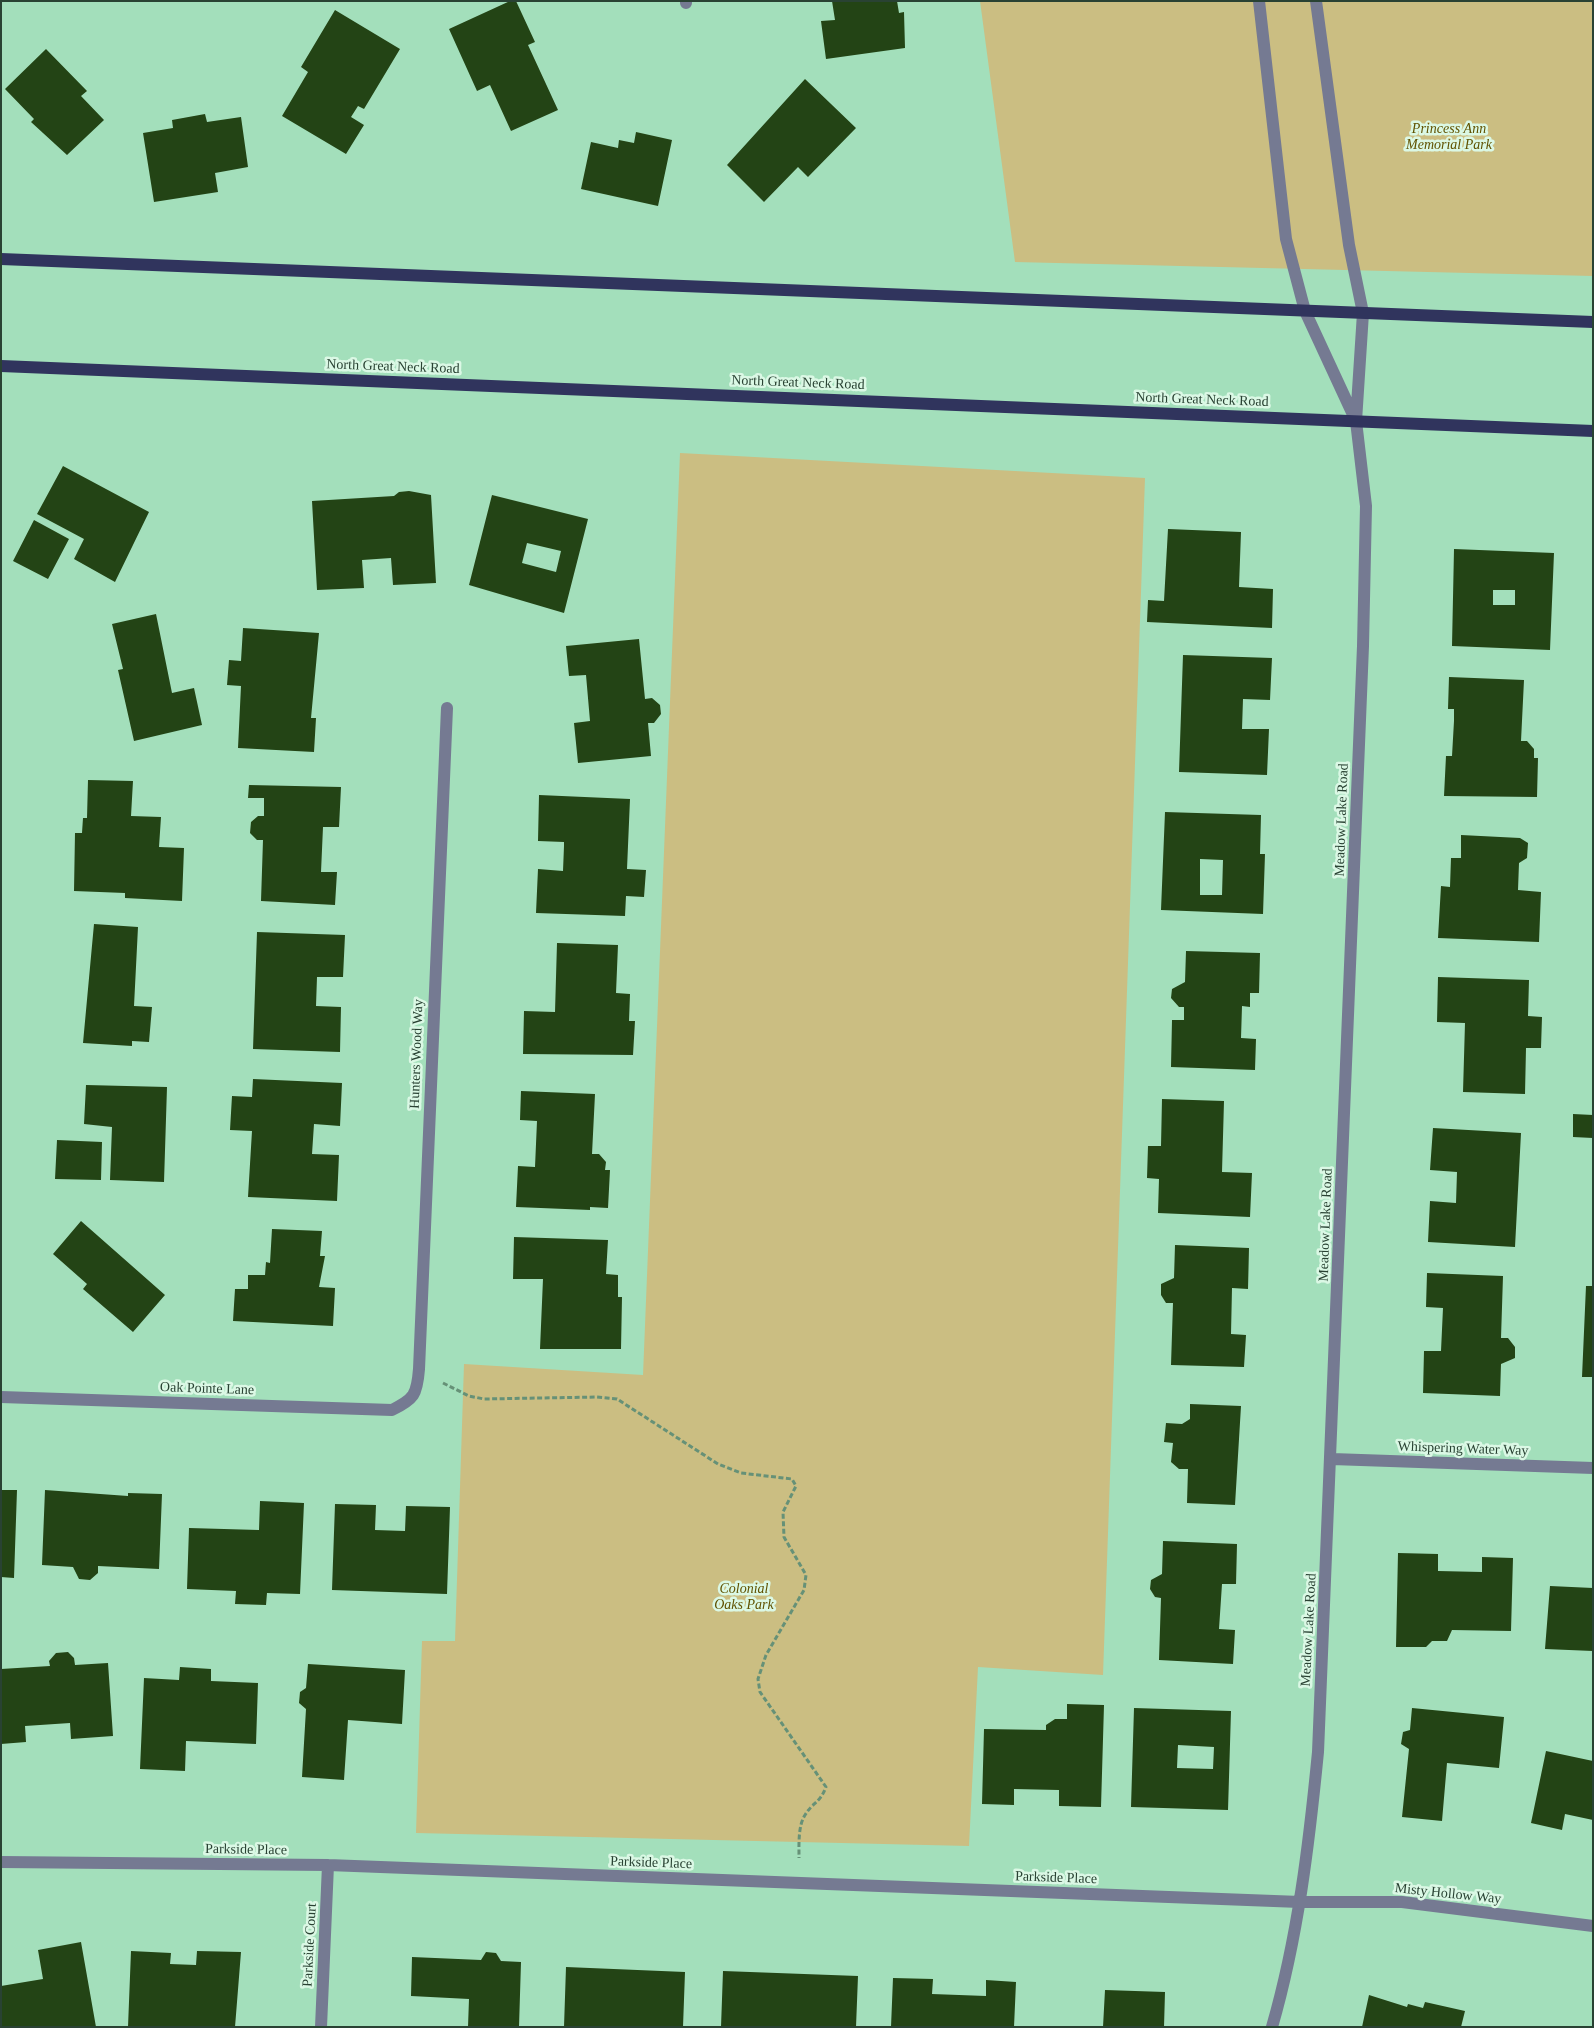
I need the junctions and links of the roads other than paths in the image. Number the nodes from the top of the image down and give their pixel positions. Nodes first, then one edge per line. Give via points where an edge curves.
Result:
1 (1259, 1) edge
2 (1316, 1) edge
3 (1, 259) edge
4 (1305, 311) junction
5 (1363, 313) junction
6 (1593, 322) edge
7 (1, 366) edge
8 (1356, 421) junction
9 (1593, 431) edge
10 (447, 708) dead end
11 (1, 1397) edge
12 (410, 1400) joint
13 (1332, 1459) junction
14 (1593, 1468) edge
15 (1, 1862) edge
16 (328, 1865) junction
17 (1300, 1902) junction
18 (1593, 1926) edge
19 (321, 2027) edge
20 (1272, 2027) edge

1 - 4 street via 1286,239
2 - 5 street via 1349,245
3 - 4 main road
4 - 5 main road
4 - 8 street
5 - 6 main road
5 - 8 street
7 - 8 main road, North Great Neck Road
8 - 9 main road, North Great Neck Road
8 - 13 street, Meadow Lake Road via 1366,506 1364,646
10 - 12 street, Hunters Wood Way via 419,1369 417,1388
11 - 12 street, Oak Pointe Lane via 392,1410
13 - 14 street, Whispering Water Way
13 - 17 street, Meadow Lake Road via 1318,1752
15 - 16 street, Parkside Place
16 - 17 street, Parkside Place
16 - 19 street, Parkside Court
17 - 18 street, Misty Hollow Way via 1402,1902
17 - 20 street, Meadow Lake Road

